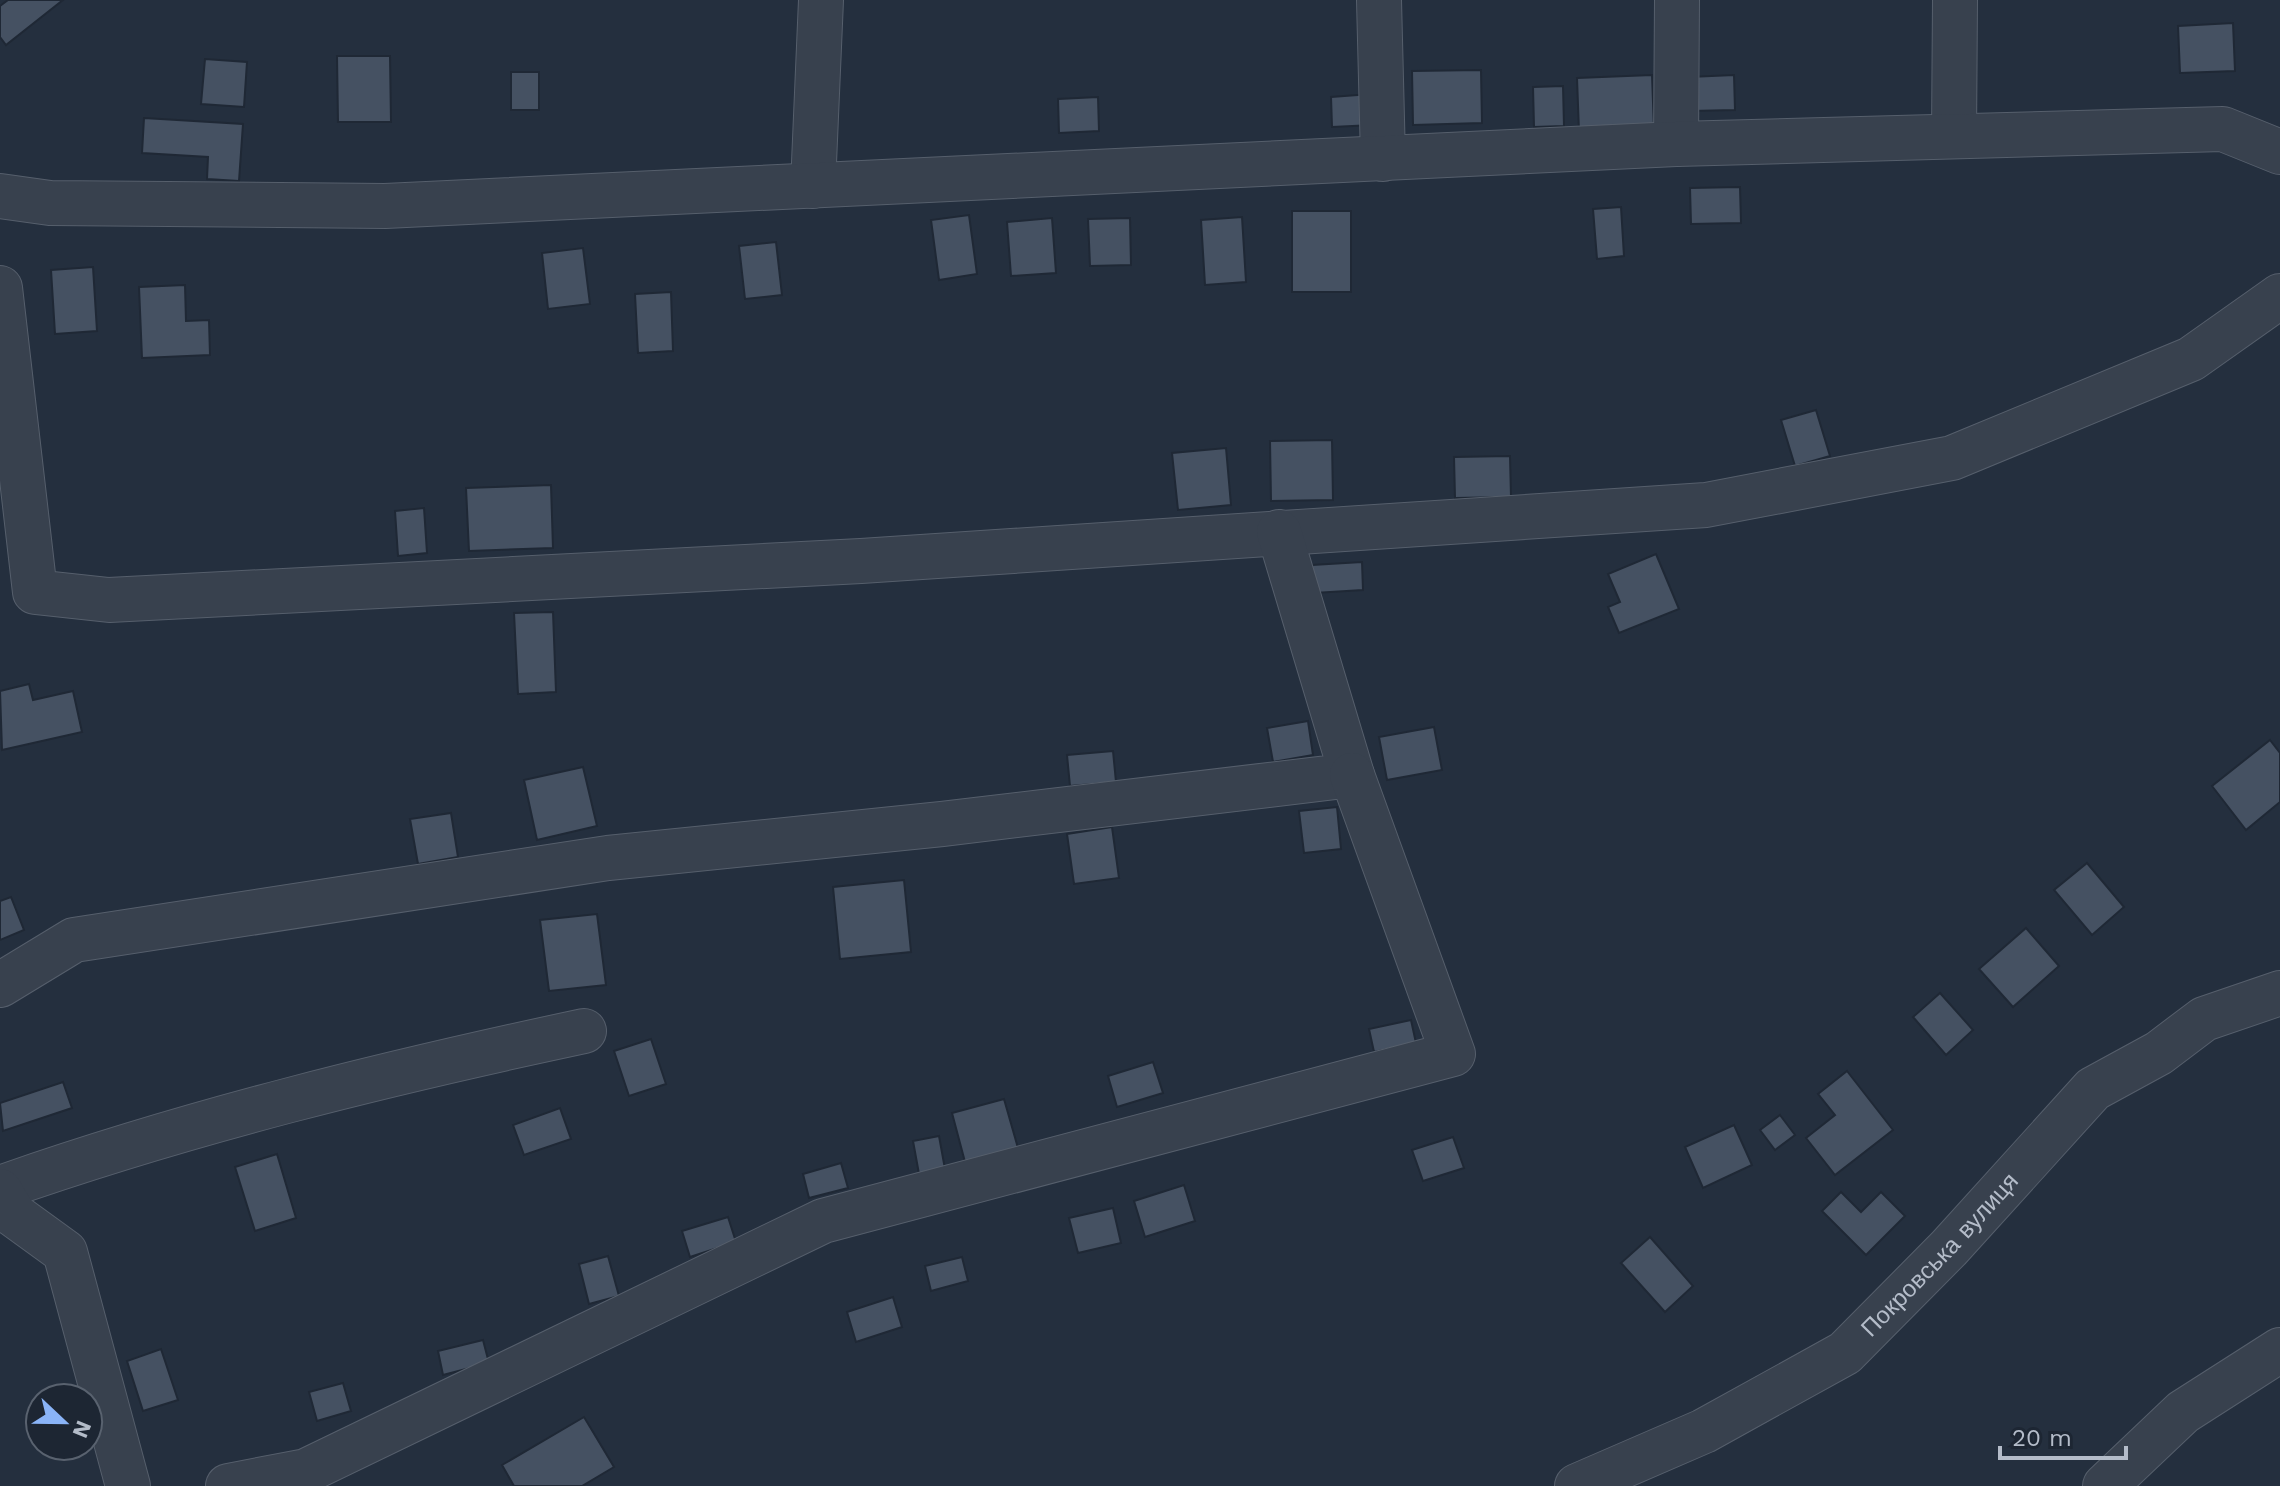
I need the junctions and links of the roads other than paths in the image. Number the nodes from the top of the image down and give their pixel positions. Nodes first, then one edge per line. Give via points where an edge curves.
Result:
1 (821, 0) edge
2 (1379, 0) edge
3 (1677, 0) edge
4 (1955, 0) edge
5 (1954, 136) junction
6 (1676, 144) junction
7 (2280, 152) edge
8 (1383, 159) junction
9 (813, 186) junction
10 (0, 196) edge
11 (0, 288) edge
12 (2280, 296) edge
13 (1279, 532) junction
14 (1352, 775) junction
15 (0, 985) edge
16 (2280, 993) edge
17 (584, 1031) dead end
18 (3, 1202) edge
19 (2280, 1350) edge
20 (128, 1486) edge
21 (228, 1486) edge
22 (1577, 1486) edge
23 (2105, 1486) edge

1 - 9 street
2 - 8 street
3 - 6 street
4 - 5 street
5 - 6 street
5 - 7 street via 2223,129
6 - 8 street
8 - 9 street
9 - 10 street via 385,206 50,203
11 - 13 street via 35,592 109,600 861,561
12 - 13 street via 2191,359 1952,458 1706,505
13 - 14 street
14 - 15 street via 608,858 74,940
14 - 21 street via 1453,1054 823,1221 306,1471
16 - 22 street, Покровська вулиця via 2204,1019 2159,1053 2093,1089 1845,1353 1704,1431
17 - 18 street via 281,1101 86,1157
18 - 20 street via 65,1252
19 - 23 street via 2183,1412

